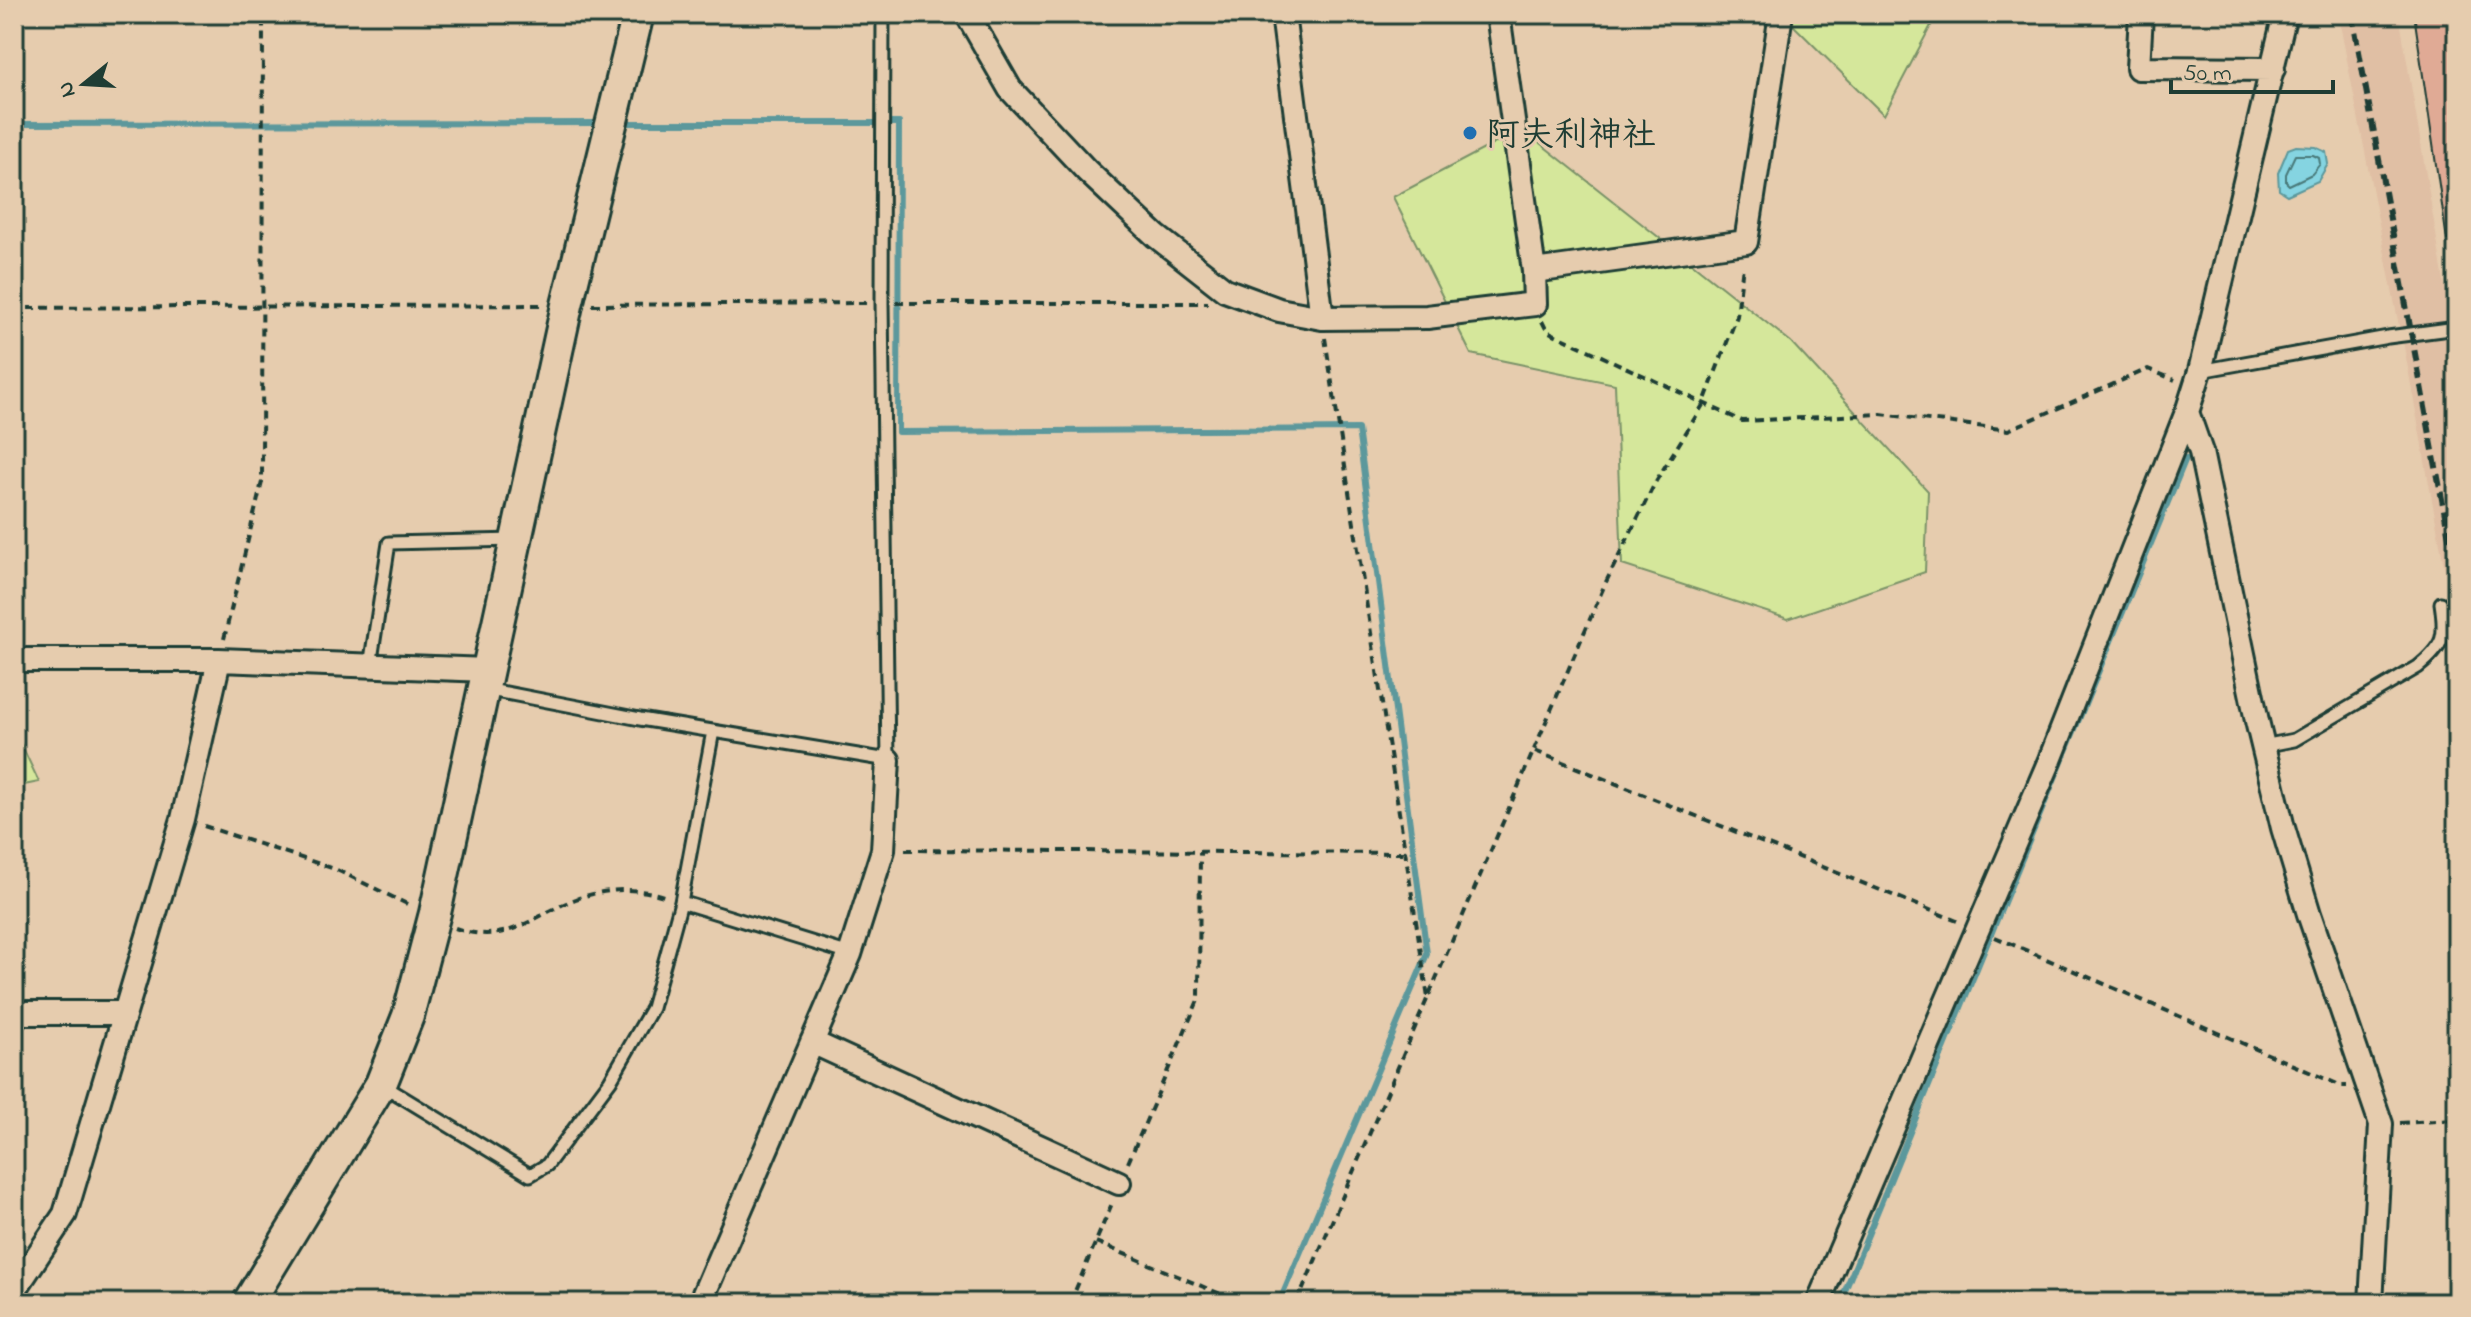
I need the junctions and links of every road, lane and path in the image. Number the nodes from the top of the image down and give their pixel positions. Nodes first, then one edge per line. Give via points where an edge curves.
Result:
1 (263, 14) edge
2 (638, 14) edge
3 (883, 14) edge
4 (967, 14) edge
5 (1283, 14) edge
6 (1498, 14) edge
7 (1781, 14) edge
8 (2141, 14) edge
9 (2285, 14) edge
10 (2273, 69) junction
11 (1746, 242) junction
12 (1534, 271) junction
13 (1535, 304) junction
14 (567, 305) junction
15 (14, 308) edge
16 (263, 308) junction
17 (1322, 318) junction
18 (2457, 328) edge
19 (2197, 379) junction
20 (1703, 405) junction
21 (2187, 412) junction
22 (516, 540) junction
23 (2441, 603) dead end
24 (14, 660) edge
25 (219, 660) junction
26 (370, 666) junction
27 (486, 680) junction
28 (713, 731) junction
29 (2263, 746) junction
30 (1535, 751) junction
31 (888, 760) junction
32 (883, 850) junction
33 (1200, 852) junction
34 (1403, 853) junction
35 (681, 902) junction
36 (1978, 930) junction
37 (850, 954) junction
38 (1428, 1000) junction
39 (14, 1013) edge
40 (125, 1013) junction
41 (812, 1042) junction
42 (381, 1084) junction
43 (2366, 1085) junction
44 (2457, 1120) edge
45 (2381, 1124) junction
46 (1119, 1183) junction
47 (1096, 1241) junction
48 (14, 1292) edge
49 (25, 1303) edge
50 (248, 1303) edge
51 (700, 1303) edge
52 (1070, 1303) edge
53 (1242, 1303) edge
54 (1297, 1303) edge
55 (1818, 1303) edge
56 (2371, 1303) edge

1 - 16 path
2 - 14 street
3 - 31 lane
4 - 17 street via 1010,89 1156,236 1225,290 1279,310
5 - 17 street
6 - 12 street
7 - 11 street
8 - 10 street via 2138,68
9 - 10 street
10 - 19 street
11 - 12 street
11 - 20 path via 1737,316
12 - 13 street
13 - 17 street via 1427,317
13 - 20 path via 1547,331
14 - 16 path
14 - 22 street
15 - 16 path
16 - 25 path via 262,482
17 - 34 path
18 - 19 lane via 2388,337
19 - 20 path via 2148,369 2008,430 1881,414 1742,421
19 - 21 street
20 - 30 path via 1656,481 1605,584
21 - 29 street via 2201,452
21 - 36 street
22 - 26 lane via 389,543
22 - 27 street
23 - 29 lane via 2444,637 2418,667 2294,740
24 - 25 street
25 - 26 street
25 - 40 street via 183,819
26 - 27 street
27 - 28 lane
27 - 42 street via 435,913 408,1016
28 - 31 lane
28 - 35 lane
29 - 43 street via 2309,914
30 - 36 path
30 - 38 path
31 - 32 street
32 - 33 path
32 - 37 street
33 - 34 path
33 - 46 path via 1199,998
34 - 38 path
35 - 37 lane
35 - 42 lane via 652,1008 610,1081 539,1170 530,1175 521,1171
36 - 43 path via 2342,1086
36 - 55 street
37 - 41 street
38 - 54 path
39 - 40 street
40 - 48 street via 65,1214
41 - 46 street
41 - 51 street
42 - 50 street
43 - 45 street
44 - 45 path
45 - 56 street
46 - 47 path
47 - 52 path
47 - 53 path
48 - 49 street

